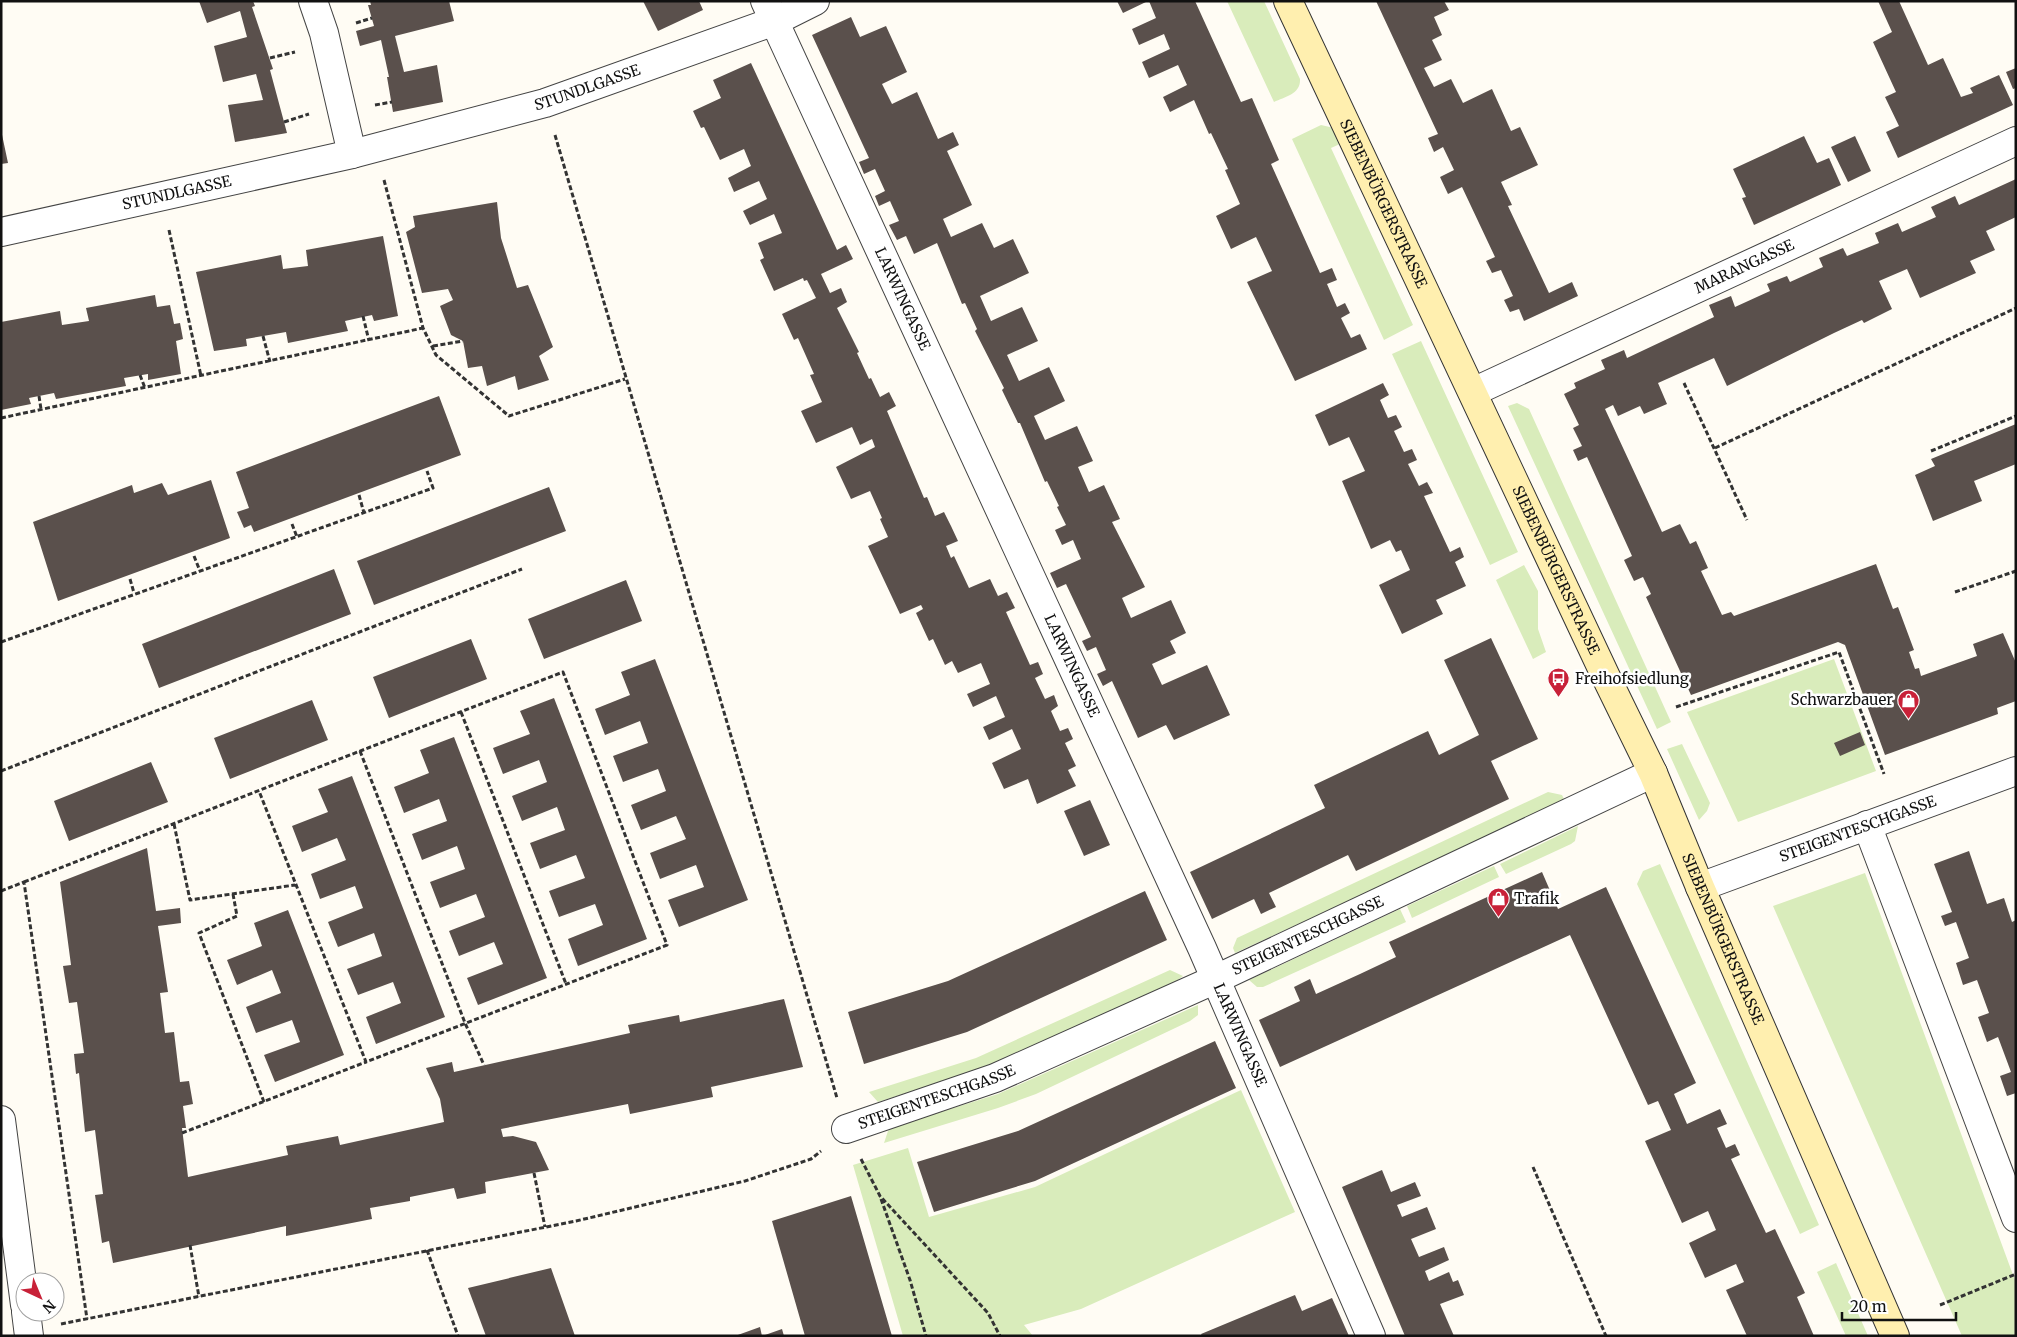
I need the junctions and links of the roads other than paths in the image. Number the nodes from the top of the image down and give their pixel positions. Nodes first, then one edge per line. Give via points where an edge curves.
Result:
1 (313, 1) edge
2 (815, 1) edge
3 (1288, 1) edge
4 (770, 11) edge
5 (2016, 140) edge
6 (352, 154) junction
7 (1, 232) edge
8 (1473, 392) junction
9 (2016, 771) edge
10 (1653, 773) junction
11 (1867, 825) junction
12 (1700, 887) junction
13 (1216, 979) junction
14 (1, 1120) edge
15 (846, 1129) road end
16 (2016, 1218) edge
17 (21, 1272) edge
18 (1371, 1336) edge
19 (1895, 1336) edge

1 - 6 street via 324,33
2 - 4 street, STUNDLGASSE
3 - 8 street, SIEBENBÜRGERSTRASSE
4 - 6 street, STUNDLGASSE via 545,103
4 - 13 street, LARWINGASSE
5 - 8 street, MARANGASSE
6 - 7 street, STUNDLGASSE
8 - 10 street, SIEBENBÜRGERSTRASSE
9 - 11 street, STEIGENTESCHGASSE
10 - 12 street, SIEBENBÜRGERSTRASSE
10 - 13 street, STEIGENTESCHGASSE
11 - 12 street, STEIGENTESCHGASSE
11 - 16 street
12 - 19 street, SIEBENBÜRGERSTRASSE
13 - 15 street, STEIGENTESCHGASSE via 995,1078
13 - 18 street, LARWINGASSE
14 - 17 street

